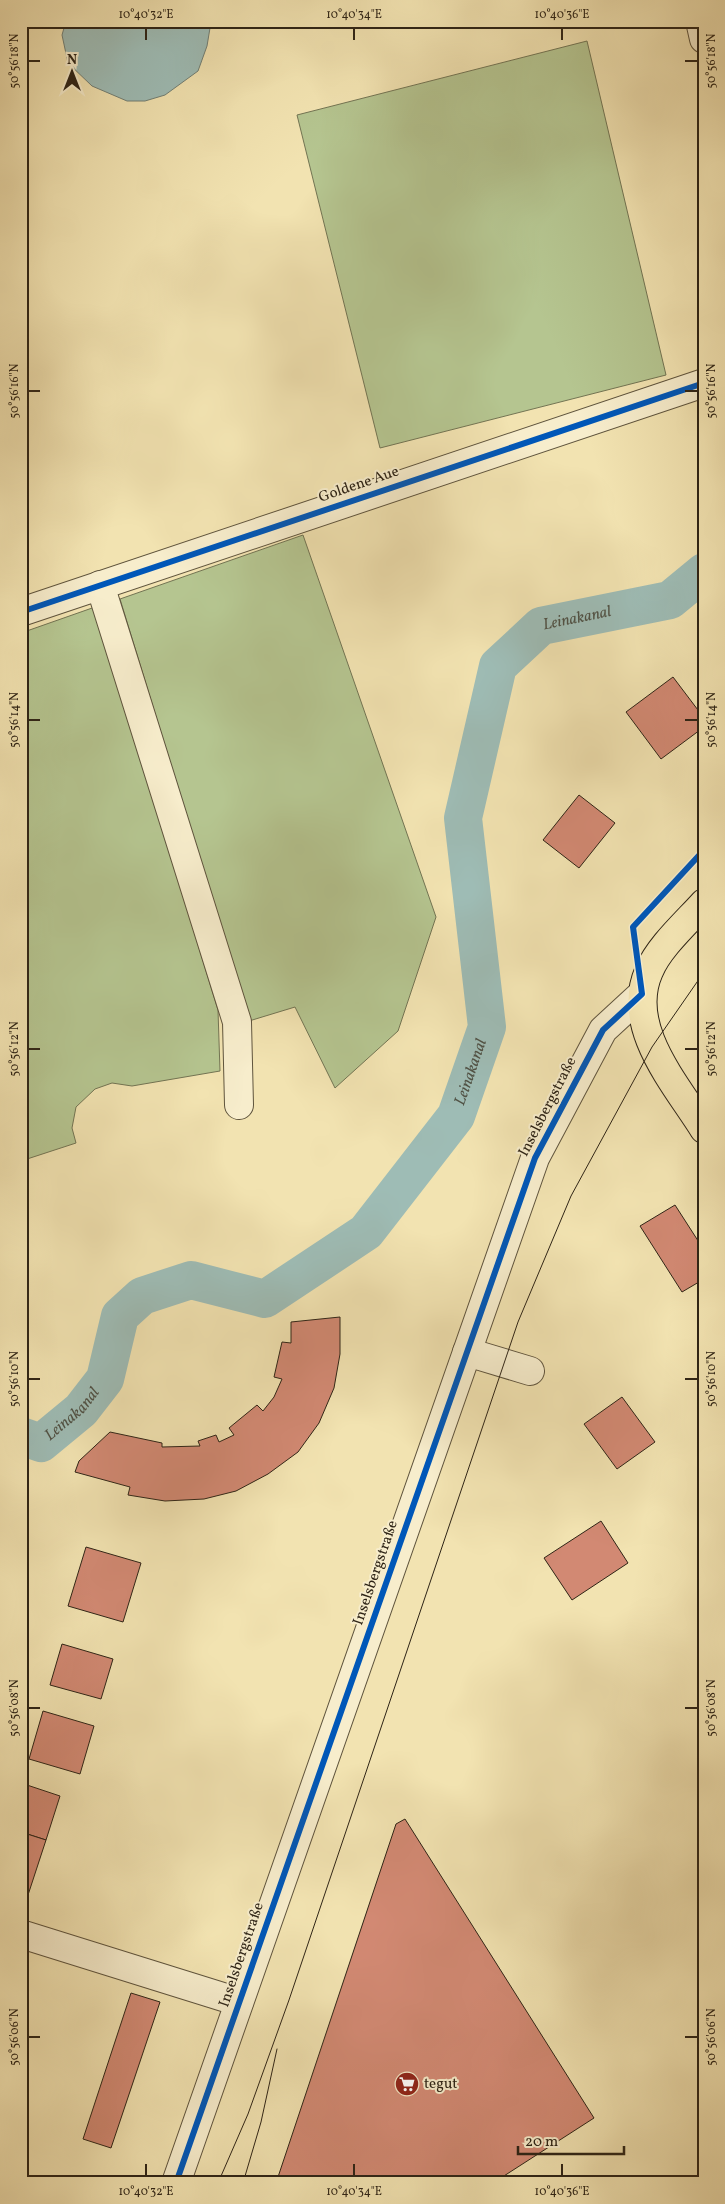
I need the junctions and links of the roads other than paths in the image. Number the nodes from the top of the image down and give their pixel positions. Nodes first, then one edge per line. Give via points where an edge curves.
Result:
1 (700, 21) edge
2 (704, 38) edge
3 (704, 383) edge
4 (100, 586) junction
5 (21, 612) edge
6 (704, 903) edge
7 (642, 994) junction
8 (239, 1105) dead end
9 (704, 1129) edge
10 (467, 1352) junction
11 (530, 1371) dead end
12 (21, 1934) edge
13 (239, 2002) junction
14 (176, 2183) edge

1 - 2 street
3 - 4 street, Goldene Aue
4 - 5 street, Goldene Aue
4 - 8 street via 237,1022
6 - 7 main road via 661,951 649,971
7 - 9 main road via 642,1014 652,1047
7 - 10 street, Inselsbergstraße via 603,1030 535,1158
10 - 11 street
10 - 13 street, Inselsbergstraße
12 - 13 street
13 - 14 street, Inselsbergstraße

